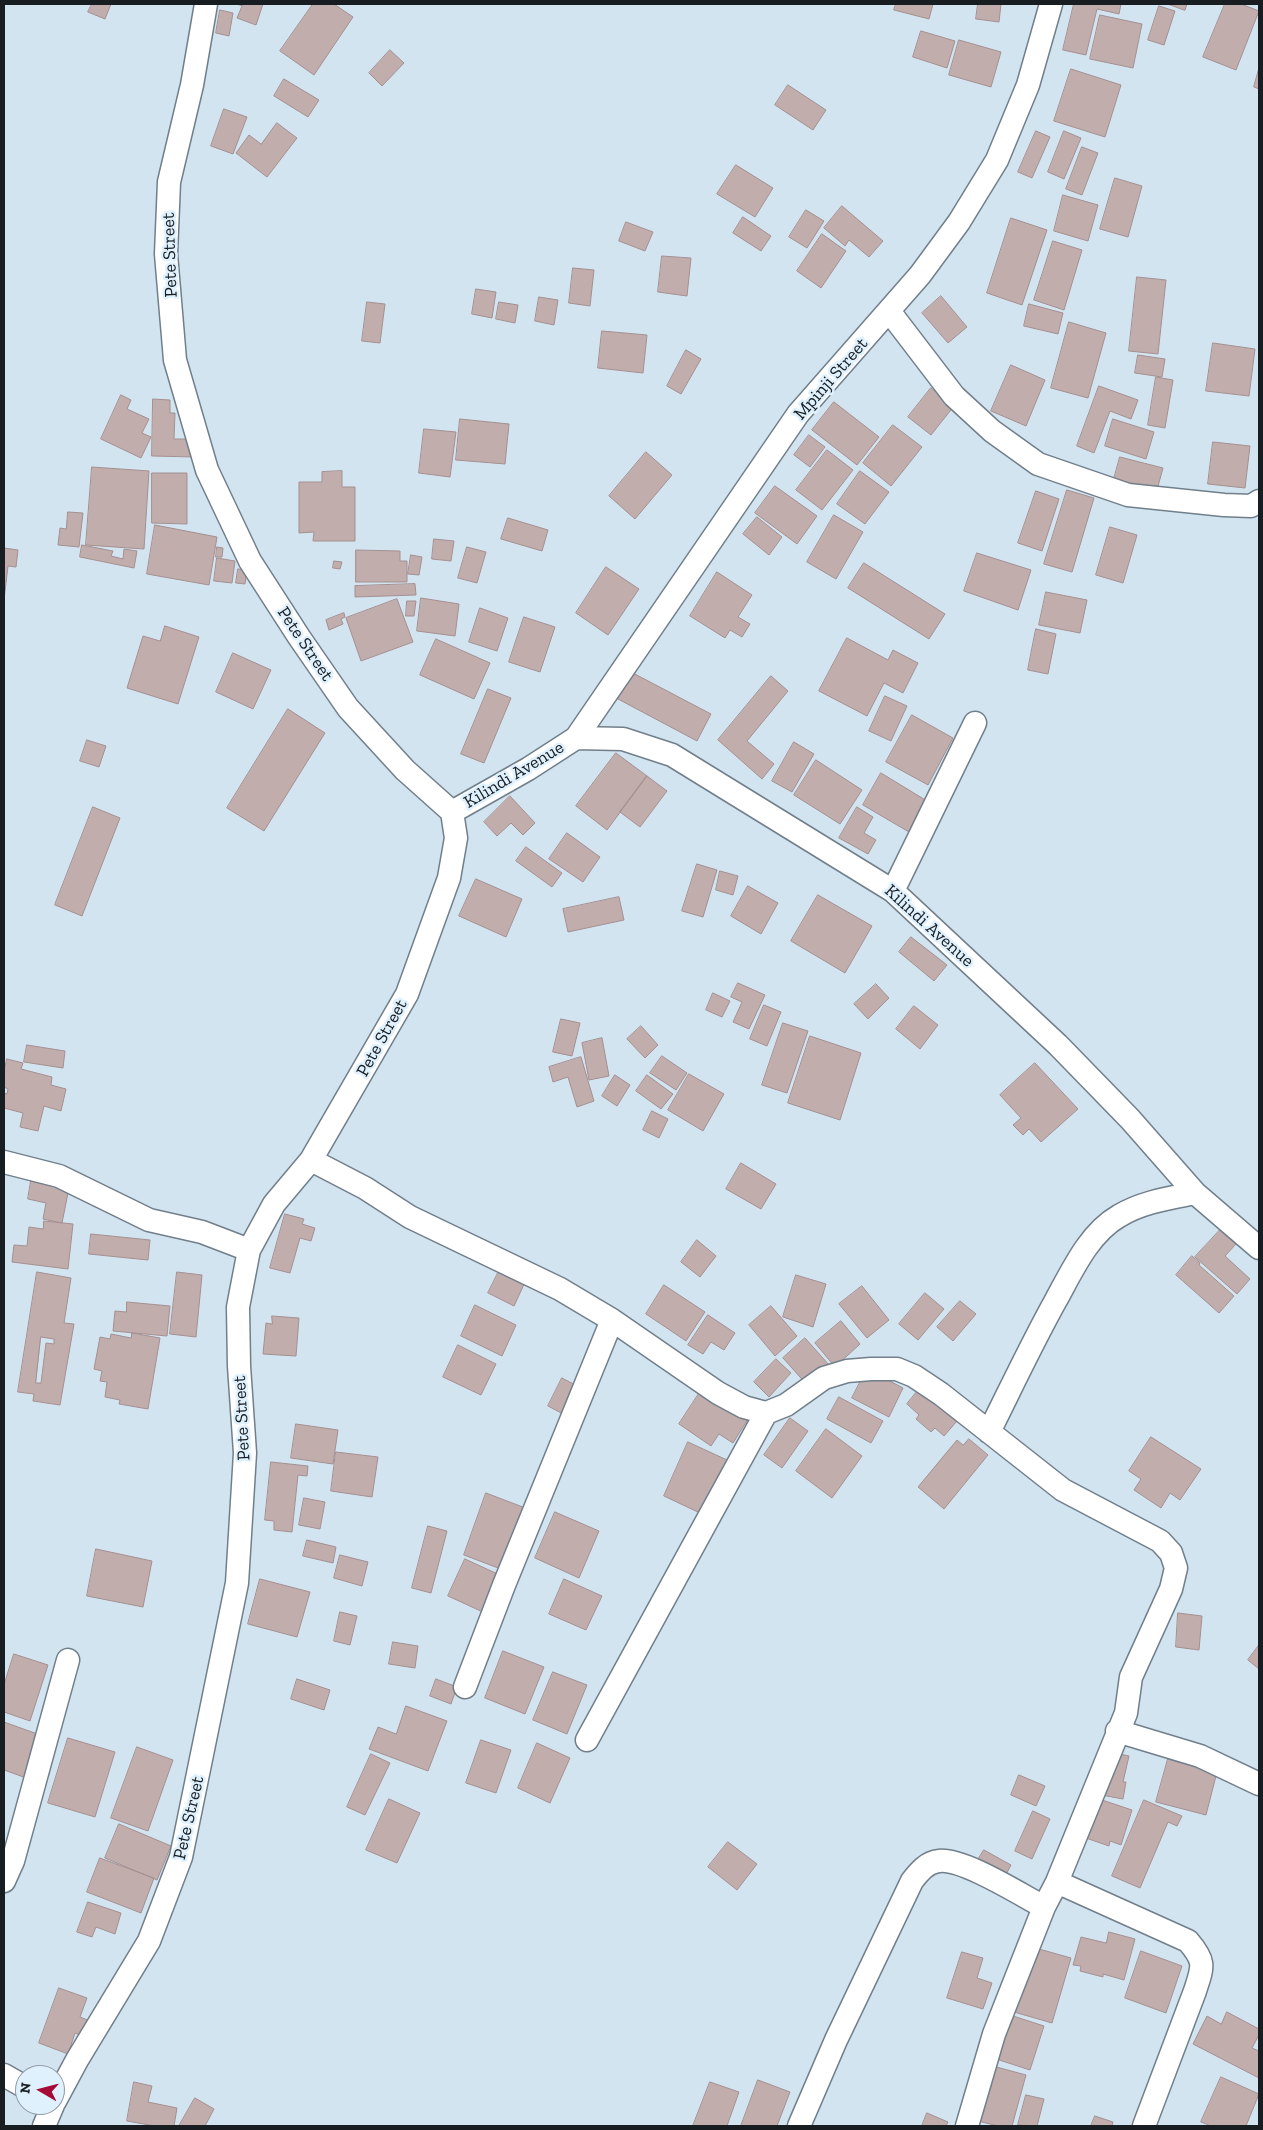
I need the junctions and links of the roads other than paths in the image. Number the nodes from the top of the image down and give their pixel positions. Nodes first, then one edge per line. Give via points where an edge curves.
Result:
1 (206, 4) edge
2 (1051, 4) edge
3 (888, 311) junction
4 (1259, 501) edge
5 (975, 723) dead end
6 (576, 738) junction
7 (452, 812) junction
8 (893, 891) junction
9 (311, 1160) junction
10 (4, 1162) edge
11 (1195, 1192) junction
12 (1259, 1248) edge
13 (249, 1250) junction
14 (612, 1320) junction
15 (766, 1413) junction
16 (989, 1432) junction
17 (68, 1660) dead end
18 (465, 1687) dead end
19 (1117, 1731) junction
20 (587, 1740) dead end
21 (1259, 1784) edge
22 (4, 1881) edge
23 (1057, 1882) junction
24 (1044, 1908) junction
25 (4, 2075) edge
26 (15, 2081) edge
27 (65, 2082) edge
28 (799, 2126) edge
29 (967, 2126) edge
30 (1144, 2126) edge

1 - 7 street, Pete Street via 192,85 169,182 166,254 175,360 207,470 250,561 348,708 405,770
2 - 3 street, Mpinji Street via 1028,85 997,160 959,222 920,275
3 - 4 street via 954,396 992,432 1038,464 1128,495 1224,506 1251,506
3 - 6 street, Mpinji Street via 798,414
5 - 8 street
6 - 7 street, Kilindi Avenue via 528,770
6 - 8 street, Kilindi Avenue via 623,739 672,754
7 - 9 street, Pete Street via 456,838 449,878 407,994
8 - 11 street, Kilindi Avenue via 1058,1045
9 - 13 street, Pete Street via 274,1204
9 - 14 street via 365,1188 410,1217 560,1289
10 - 13 street via 59,1176 149,1220 202,1232
11 - 12 street, Kilindi Avenue
11 - 16 street via 1152,1202 1119,1216 1098,1234 1074,1266
13 - 27 street, Pete Street via 238,1307 245,1453 237,1583 182,1857 149,1941
14 - 15 street via 718,1392 744,1407
14 - 18 street
15 - 16 street via 786,1405 824,1378 871,1369 897,1369 942,1394
15 - 20 street
16 - 19 street via 1062,1490 1160,1541 1171,1553 1176,1568 1171,1589 1130,1678 1126,1713
17 - 22 street
19 - 21 street via 1200,1756
19 - 23 street
23 - 24 street
23 - 30 street via 1188,1941 1200,1955 1202,1970
24 - 28 street via 966,1866 939,1861 923,1867 912,1881
24 - 29 street via 994,2034
25 - 26 street

